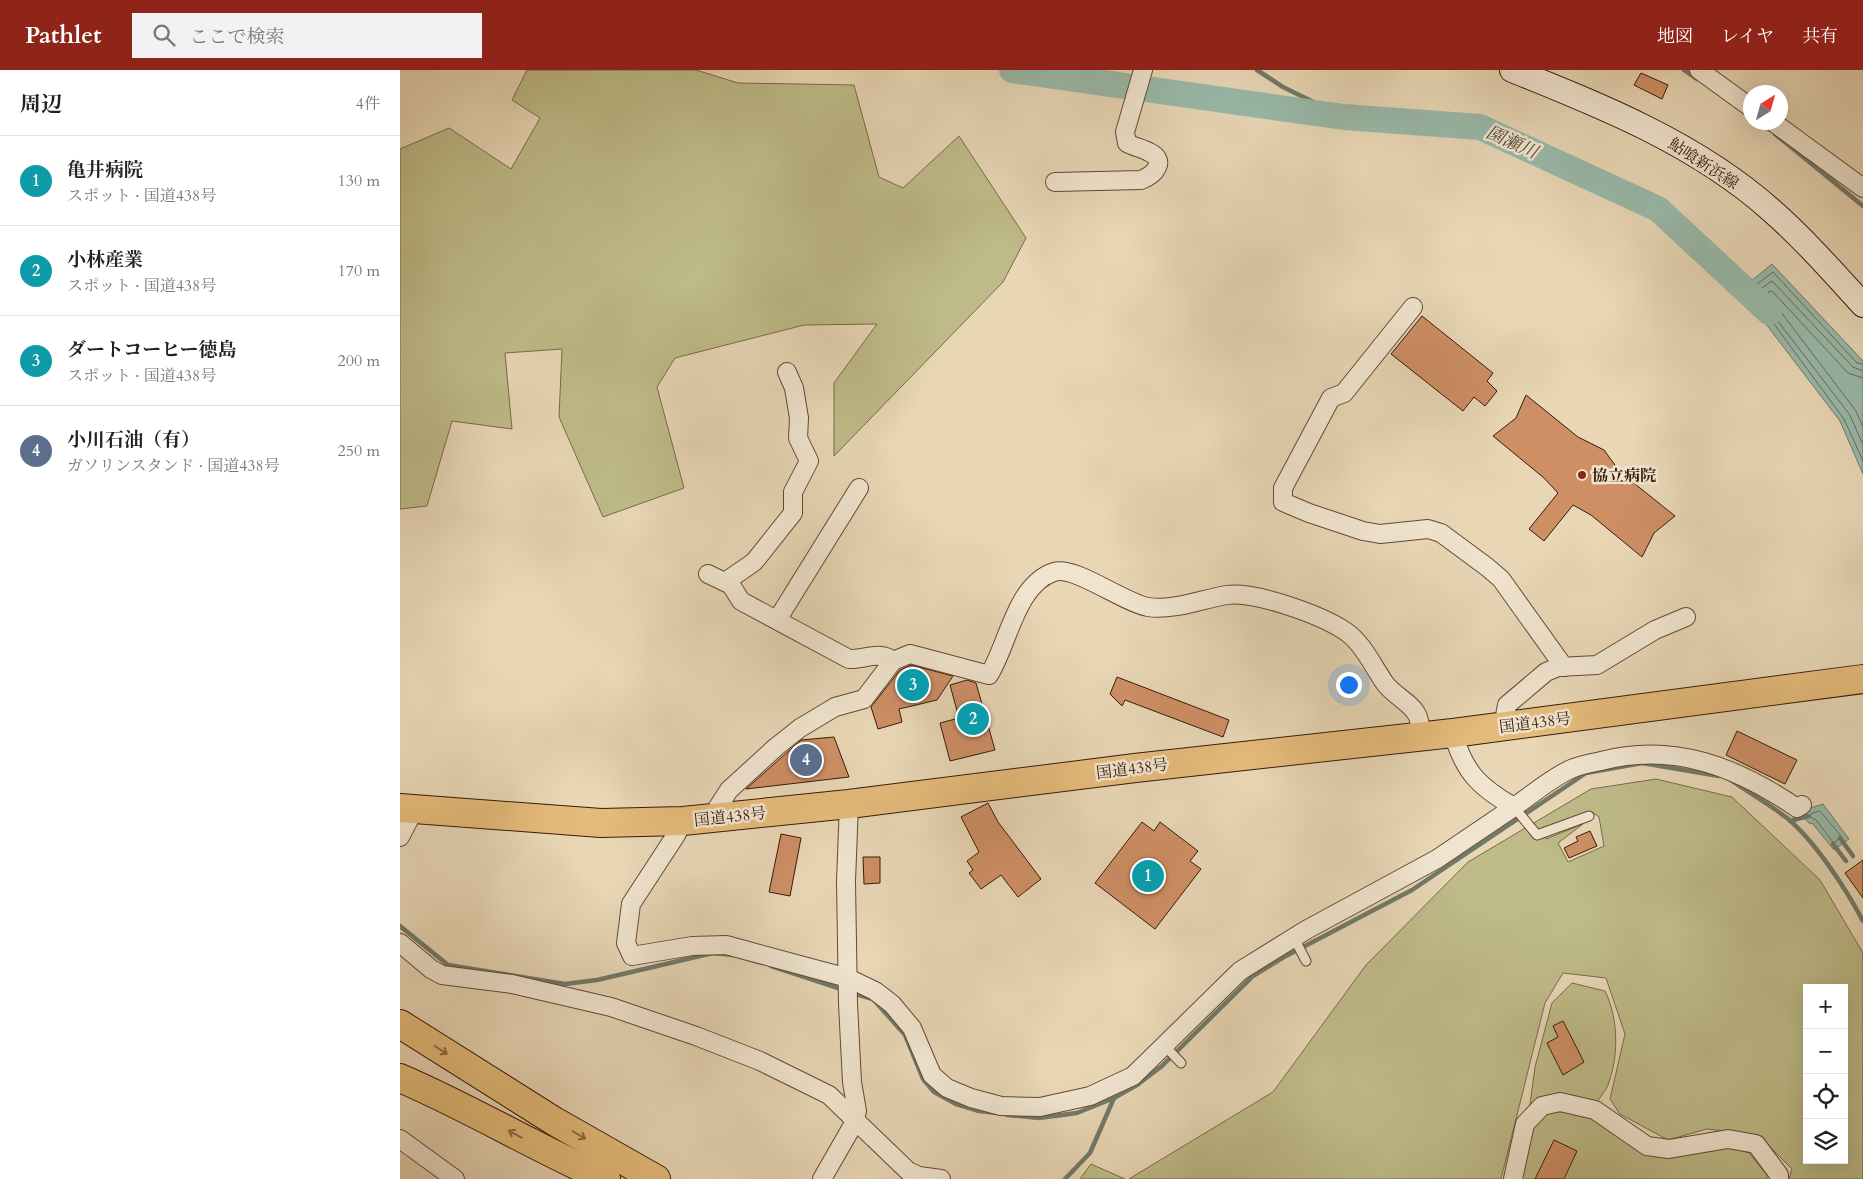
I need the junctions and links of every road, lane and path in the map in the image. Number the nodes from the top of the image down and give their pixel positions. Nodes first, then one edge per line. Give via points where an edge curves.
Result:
1 (1143, 70) edge
2 (1512, 70) edge
3 (1699, 70) edge
4 (1743, 102) edge
5 (1784, 130) edge
6 (1055, 182) dead end
7 (1863, 188) edge
8 (1863, 305) edge
9 (1413, 307) dead end
10 (787, 372) dead end
11 (859, 488) dead end
12 (708, 574) dead end
13 (725, 582) junction
14 (1686, 617) dead end
15 (777, 620) junction
16 (893, 660) junction
17 (1564, 667) junction
18 (1860, 680) edge
19 (1503, 726) junction
20 (1453, 733) junction
21 (1422, 736) junction
22 (849, 804) junction
23 (1802, 805) dead end
24 (407, 809) edge
25 (1516, 809) junction
26 (1589, 816) dead end
27 (717, 817) junction
28 (683, 821) junction
29 (400, 837) edge
30 (1294, 938) junction
31 (400, 943) edge
32 (1306, 961) dead end
33 (848, 978) junction
34 (400, 1024) edge
35 (1164, 1046) junction
36 (1180, 1063) dead end
37 (400, 1078) edge
38 (855, 1118) junction
39 (400, 1139) edge
40 (455, 1179) edge
41 (606, 1179) edge
42 (656, 1179) edge
43 (822, 1179) edge
44 (942, 1179) edge
45 (1513, 1179) edge
46 (1779, 1179) edge

1 - 6 street via 1125,132 1127,142 1154,155 1157,170 1141,180
2 - 8 main road, 鮎喰新浜線 via 1659,134 1718,170 1770,209
3 - 4 street
5 - 7 street
9 - 17 street via 1344,393 1331,398 1283,488 1283,502 1363,531 1380,534 1428,529 1441,533 1501,579
10 - 13 street via 794,388 799,418 798,438 809,461 793,492 793,513 754,562
11 - 15 street
12 - 13 street
13 - 15 street via 731,585 741,601
14 - 17 street via 1655,630 1597,665
15 - 16 street via 848,660 878,655
16 - 21 street via 910,654 989,675 1024,599 1035,584 1062,570 1117,596 1148,606 1161,607 1229,595 1254,596 1321,619 1346,632 1386,685 1418,715
16 - 27 street via 864,699 835,707 776,747 729,790 718,807
17 - 19 street via 1558,666 1546,672 1507,705
18 - 19 highway, 国道438号
19 - 20 highway, 国道438号
20 - 21 highway, 国道438号
20 - 25 street via 1459,752 1477,783
21 - 22 highway, 国道438号
22 - 27 highway, 国道438号
22 - 33 street via 846,881
23 - 25 street via 1797,808 1765,786 1723,767 1683,756 1640,755 1620,756 1572,768
24 - 28 highway, 国道438号 via 601,823
24 - 29 street
25 - 26 lane via 1537,835
25 - 30 street via 1437,859
27 - 28 highway, 国道438号
28 - 33 street via 631,904 626,943 632,956 692,946 726,945
30 - 32 lane
30 - 35 street via 1240,971
31 - 38 street via 442,975 547,992 611,1008 696,1036 798,1078 829,1095
33 - 35 street via 875,991 892,1004 912,1028 932,1075 947,1088 1001,1106 1040,1106 1090,1096 1133,1076
33 - 38 street
34 -> 42 highway via 554,1121
35 - 36 lane
41 -> 37 highway
38 - 43 street
38 - 44 street via 908,1171
39 - 40 street
45 - 46 street via 1525,1124 1542,1106 1560,1102 1595,1110 1647,1146 1669,1150 1728,1140 1756,1144

